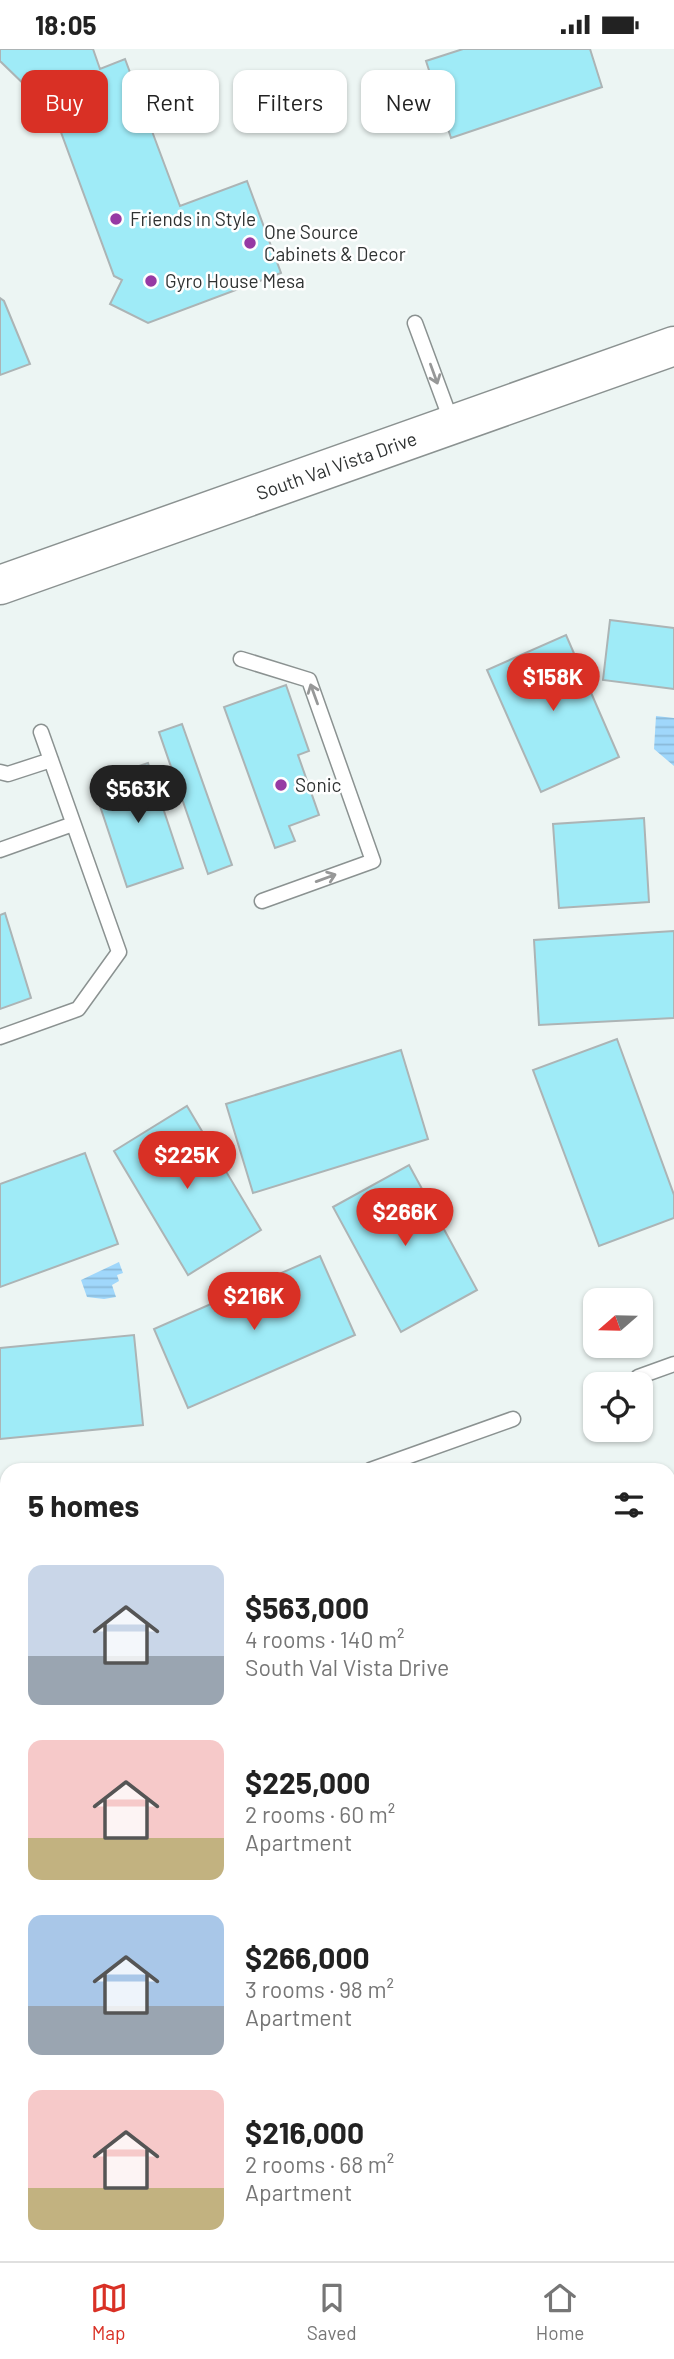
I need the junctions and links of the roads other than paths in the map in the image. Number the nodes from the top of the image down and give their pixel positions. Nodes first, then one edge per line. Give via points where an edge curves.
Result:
1 (415, 323) dead end
2 (674, 346) edge
3 (453, 425) junction
4 (0, 585) edge
5 (241, 659) dead end
6 (41, 732) dead end
7 (51, 760) junction
8 (0, 772) edge
9 (74, 824) junction
10 (0, 850) edge
11 (262, 901) dead end
12 (0, 1037) edge
13 (674, 1364) edge
14 (652, 1372) edge
15 (513, 1419) dead end
16 (411, 1455) junction
17 (389, 1463) edge
18 (414, 1463) edge

1 -> 3 lane
2 - 3 main road, South Val Vista Drive
3 - 4 main road, South Val Vista Drive
11 -> 5 lane via 373,861 309,680
6 - 7 lane
7 - 8 lane via 8,774
7 - 9 lane
9 - 10 lane
9 - 12 lane via 119,951 78,1009
13 - 14 lane
15 - 16 lane
16 - 17 lane
16 - 18 lane

